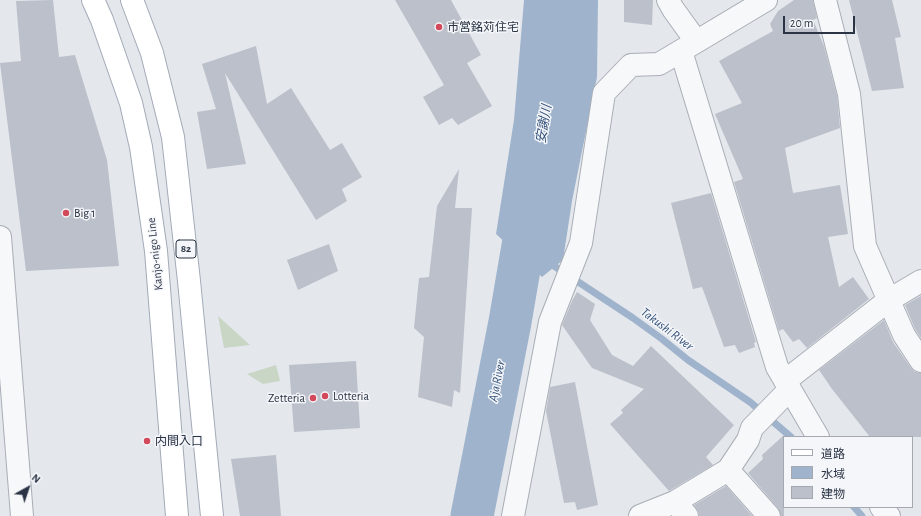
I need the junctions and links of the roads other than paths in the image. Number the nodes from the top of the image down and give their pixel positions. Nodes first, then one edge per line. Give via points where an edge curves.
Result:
1 (93, 0) edge
2 (132, 0) edge
3 (668, 0) edge
4 (766, 0) edge
5 (825, 0) edge
6 (689, 46) junction
7 (0, 237) edge
8 (921, 281) edge
9 (889, 300) junction
10 (921, 361) edge
11 (784, 391) junction
12 (817, 436) edge
13 (728, 470) junction
14 (882, 508) edge
15 (681, 509) edge
16 (22, 516) edge
17 (177, 516) edge
18 (212, 516) edge
19 (513, 516) edge
20 (640, 516) edge
21 (769, 516) edge
22 (889, 516) edge

1 - 17 main road, Kanjo-nigo Line via 131,103 141,147 156,252
2 - 18 main road, 82 via 152,53 172,137 190,288
3 - 6 street
4 - 6 street
5 - 9 street via 849,94 866,246
6 - 11 street
6 - 19 street via 659,64 631,65 604,93 581,243 550,322
7 - 16 street
8 - 9 street
9 - 10 street via 904,335
9 - 11 street
11 - 12 street
11 - 13 street via 752,428 748,440
13 - 15 street
13 - 21 street
14 - 22 street
15 - 20 street

